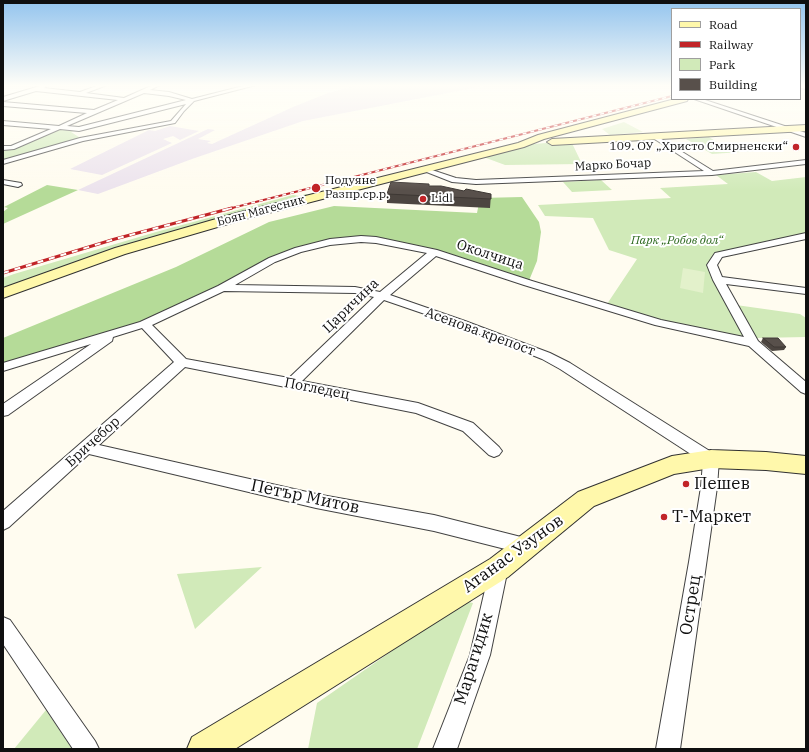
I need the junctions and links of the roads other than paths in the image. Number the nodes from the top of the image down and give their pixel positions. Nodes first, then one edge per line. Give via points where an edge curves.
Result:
1 (77, 120) edge
2 (114, 120) edge
3 (176, 120) edge
4 (605, 120) edge
5 (760, 120) edge
6 (3, 123) edge
7 (59, 128) junction
8 (806, 128) edge
9 (787, 129) junction
10 (806, 135) edge
11 (655, 137) junction
12 (521, 144) junction
13 (3, 148) edge
14 (3, 162) edge
15 (806, 162) edge
16 (423, 169) junction
17 (712, 173) junction
18 (3, 182) edge
19 (18, 185) dead end
20 (806, 236) edge
21 (434, 252) junction
22 (718, 280) junction
23 (222, 288) junction
24 (806, 291) edge
25 (3, 293) edge
26 (382, 296) junction
27 (144, 324) junction
28 (118, 332) junction
29 (753, 344) junction
30 (182, 362) junction
31 (3, 367) edge
32 (291, 384) junction
33 (806, 390) edge
34 (3, 411) edge
35 (86, 448) junction
36 (494, 451) dead end
37 (711, 460) junction
38 (806, 465) edge
39 (3, 522) edge
40 (525, 546) junction
41 (499, 568) junction
42 (3, 628) edge
43 (87, 749) edge
44 (204, 749) edge
45 (445, 749) edge
46 (668, 749) edge

1 - 7 street
2 - 7 street via 79,129
3 - 14 street via 82,139
4 - 12 street, Боян Магесник
5 - 9 street
6 - 7 street
7 - 13 street via 12,148
8 - 9 street
9 - 10 street
9 - 11 street
11 - 12 street
11 - 17 street
12 - 16 street, Боян Магесник
15 - 17 street, Марко Бочар
16 - 17 street, Марко Бочар via 455,180 476,182
16 - 25 street, Боян Магесник via 241,216 120,251
18 - 19 street
20 - 22 street via 718,255 712,265
21 - 23 street, Околчица via 376,240 322,243 272,260
21 - 26 street, Царичина
21 - 29 street, Околчица via 659,323
22 - 24 street
22 - 29 street
23 - 26 street, Асенова крепост via 355,290
23 - 27 street
26 - 32 street, Царичина
26 - 37 street, Асенова крепост via 546,356 618,399
27 - 28 street
27 - 30 street
28 - 31 street
28 - 34 street
29 - 33 street
30 - 32 street, Погледец
30 - 35 street, Бричебор
32 - 36 street, Погледец via 418,408 468,427
35 - 39 street, Бричебор
35 - 40 street, Петър Митов via 316,501 434,523
37 - 38 street, Атанас Узунов
37 - 40 street, Атанас Узунов via 672,465 586,499
37 - 46 street, Острец via 698,562
40 - 41 street, Атанас Узунов
41 - 44 street, Атанас Узунов
41 - 45 street, Марагидик via 480,655
42 - 43 street

